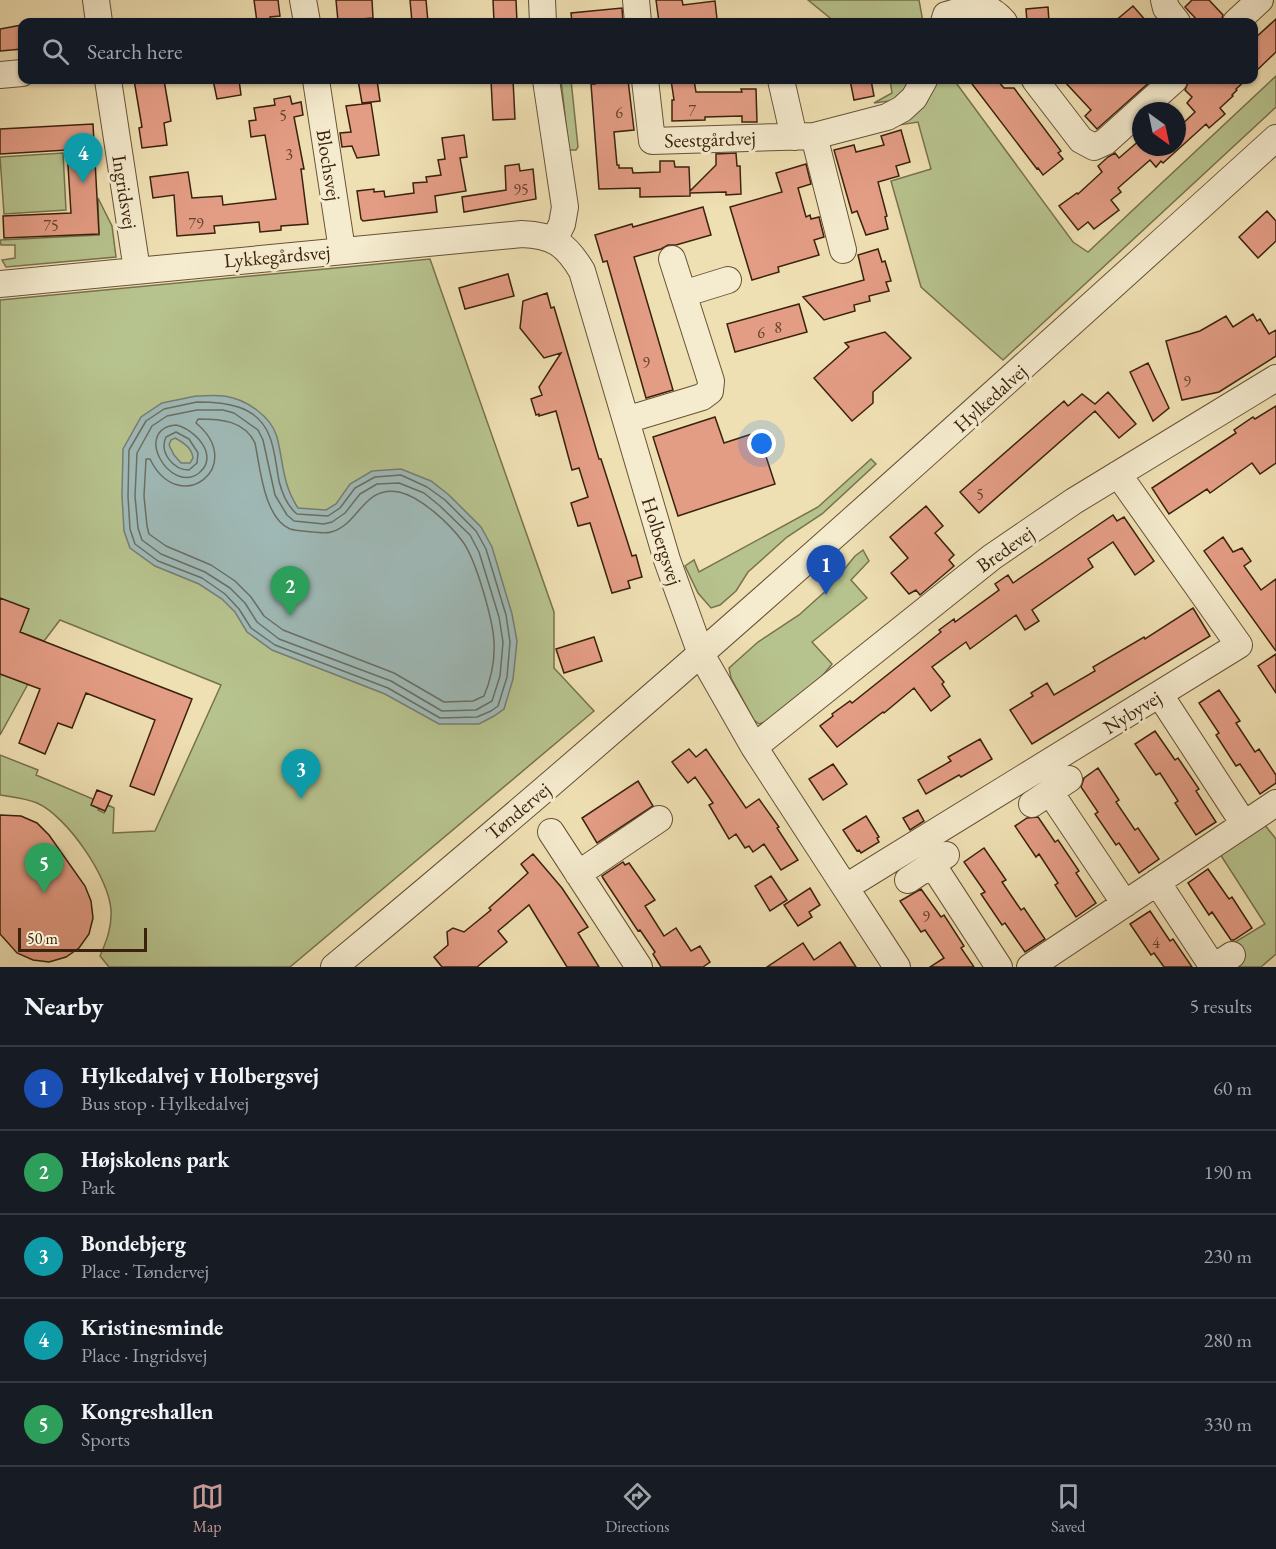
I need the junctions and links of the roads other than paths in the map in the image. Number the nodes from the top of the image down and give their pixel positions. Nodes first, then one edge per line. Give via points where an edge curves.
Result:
1 (96, 0) edge
2 (303, 0) edge
3 (542, 0) edge
4 (636, 0) edge
5 (1164, 0) edge
6 (1260, 0) edge
7 (98, 18) edge
8 (306, 18) edge
9 (543, 18) edge
10 (638, 18) edge
11 (945, 18) edge
12 (1001, 18) edge
13 (1174, 18) edge
14 (1240, 18) edge
15 (18, 73) edge
16 (0, 75) edge
17 (109, 84) edge
18 (317, 84) edge
19 (547, 84) edge
20 (645, 84) edge
21 (783, 84) edge
22 (922, 84) edge
23 (1038, 84) edge
24 (1170, 84) edge
25 (804, 136) junction
26 (1276, 138) edge
27 (554, 240) junction
28 (342, 250) junction
29 (843, 250) dead end
30 (672, 259) dead end
31 (137, 270) junction
32 (728, 280) dead end
33 (0, 284) edge
34 (683, 294) junction
35 (1276, 378) edge
36 (626, 420) junction
37 (1118, 474) junction
38 (701, 654) junction
39 (1160, 695) junction
40 (754, 747) junction
41 (1050, 791) dead end
42 (1276, 803) edge
43 (659, 819) dead end
44 (1244, 824) junction
45 (551, 832) dead end
46 (578, 874) junction
47 (908, 880) dead end
48 (1158, 882) junction
49 (846, 887) junction
50 (1125, 904) junction
51 (1220, 963) edge
52 (334, 967) edge
53 (639, 967) edge
54 (897, 967) edge
55 (999, 967) edge
56 (1030, 967) edge

1 - 7 street
2 - 8 street
3 - 9 street
4 - 10 street
5 - 13 street
6 - 14 street
11 - 12 street via 985,5
15 - 16 street
17 - 31 street, Ingridsvej
18 - 28 street, Blochsvej
19 - 27 street via 565,207
20 - 25 street, Seestgårdvej via 652,141
21 - 25 street
22 - 25 street, Seestgårdvej via 914,98 887,117
23 - 24 street via 1081,140 1094,147 1105,142
25 - 29 street
26 - 38 street, Hylkedalvej
27 - 28 street, Lykkegårdsvej via 541,234 522,234
27 - 36 street, Holbergsvej via 572,254 582,271
28 - 31 street, Lykkegårdsvej
30 - 34 street
31 - 33 street, Lykkegårdsvej
32 - 34 street
34 - 36 street via 711,381 710,391 702,397
35 - 37 street, Bredevej
36 - 38 street, Holbergsvej via 667,560
37 - 39 street, Nybyvej via 1239,645
37 - 40 street, Bredevej via 992,557
38 - 40 street, Holbergsvej
38 - 52 street, Tøndervej
39 - 44 street
39 - 49 street, Nybyvej
40 - 49 street, Holbergsvej
41 - 50 street
42 - 44 street
43 - 46 street
44 - 48 street
45 - 46 street
46 - 53 street
47 - 55 street via 939,860
48 - 50 street
48 - 51 street
49 - 54 street, Holbergsvej
50 - 56 street

